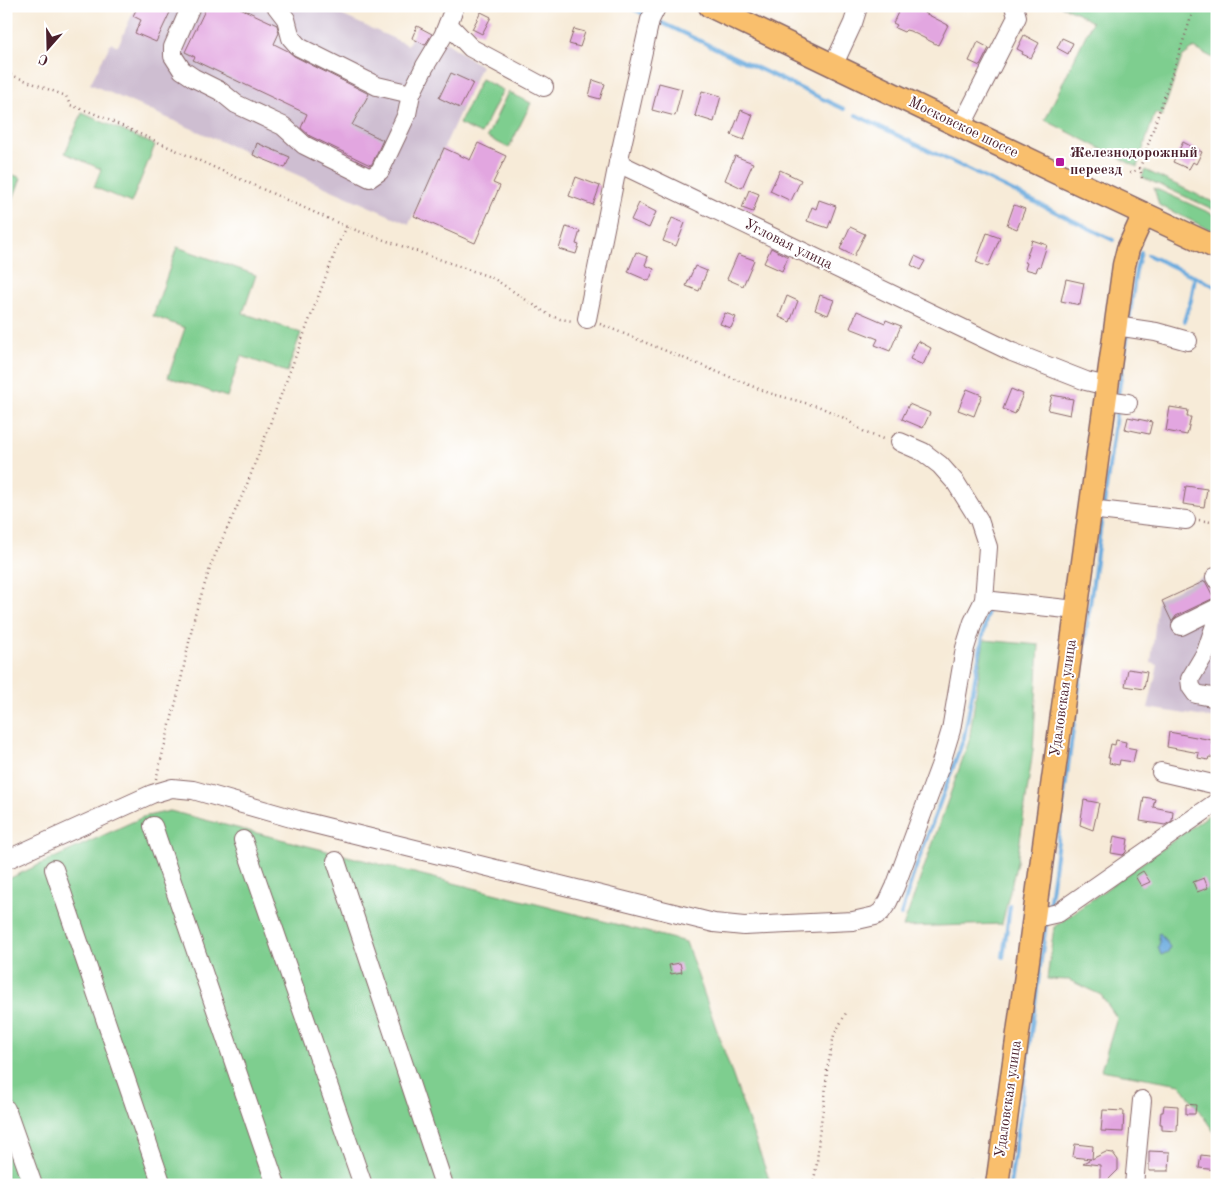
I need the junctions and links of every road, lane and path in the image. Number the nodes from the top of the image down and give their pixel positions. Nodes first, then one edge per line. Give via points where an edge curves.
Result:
1 (191, 6) edge
2 (276, 6) edge
3 (455, 6) edge
4 (656, 6) edge
5 (1014, 6) edge
6 (1195, 6) edge
7 (858, 7) edge
8 (725, 10) edge
9 (448, 24) junction
10 (833, 66) junction
11 (6, 73) edge
12 (544, 87) dead end
13 (411, 94) junction
14 (961, 127) junction
15 (618, 163) junction
16 (1140, 168) junction
17 (1130, 173) dead end
18 (1142, 178) dead end
19 (1144, 214) junction
20 (347, 227) junction
21 (1217, 248) edge
22 (587, 319) junction
23 (1116, 326) junction
24 (1188, 341) dead end
25 (1107, 393) junction
26 (1128, 403) dead end
27 (900, 442) joint
28 (1090, 509) junction
29 (1186, 520) dead end
30 (984, 600) junction
31 (1217, 608) edge
32 (1076, 610) junction
33 (1217, 619) edge
34 (1181, 626) dead end
35 (1217, 698) edge
36 (1161, 772) dead end
37 (1217, 786) edge
38 (152, 794) junction
39 (1217, 802) edge
40 (153, 826) dead end
41 (243, 840) dead end
42 (6, 860) edge
43 (336, 861) dead end
44 (54, 869) dead end
45 (1034, 915) junction
46 (846, 1013) dead end
47 (1142, 1100) dead end
48 (6, 1110) edge
49 (33, 1185) edge
50 (162, 1185) edge
51 (276, 1185) edge
52 (363, 1185) edge
53 (444, 1185) edge
54 (813, 1185) edge
55 (997, 1185) edge
56 (1134, 1185) edge

1 - 13 street via 173,47 173,56 182,70 236,104 283,126 304,145 370,178 380,171 407,114
2 - 13 street via 286,19 291,38 299,48 377,86
3 - 9 street
4 - 15 street via 650,20
5 - 14 street via 1017,17
6 - 16 path
7 - 10 street
8 - 10 main road, Московское шоссе
9 - 12 street via 470,48
9 - 13 street
10 - 14 main road, Московское шоссе
11 - 20 path via 66,96 70,105
14 - 19 main road, Московское шоссе
15 - 22 street
15 - 25 street, Угловая улица via 1012,352 1086,381
16 - 17 path
16 - 18 path
19 - 21 main road, Московское шоссе
19 - 23 main road, Удаловская улица via 1128,249
20 - 22 path via 493,278 560,320
20 - 38 path via 246,486 212,562 195,614
22 - 27 path via 769,393 820,407 880,439
23 - 24 street
23 - 25 main road, Удаловская улица
25 - 26 street, Угловая улица
25 - 28 main road, Удаловская улица
27 - 30 street via 923,452 940,465 956,483 979,520 988,547
28 - 29 street
28 - 32 main road, Удаловская улица
30 - 32 street
30 - 38 street via 965,648 951,730 940,766 895,886 881,912 853,922 744,926 714,923 298,820 193,790 172,788
31 - 34 street
32 - 45 main road, Удаловская улица
33 - 35 street via 1206,652 1190,679 1196,694
36 - 37 street
38 - 42 street
39 - 45 street via 1058,913
40 - 51 street
41 - 52 street
43 - 53 street
44 - 50 street
45 - 55 main road, Удаловская улица
46 - 54 path via 834,1035 827,1070
47 - 56 street
48 - 49 street

